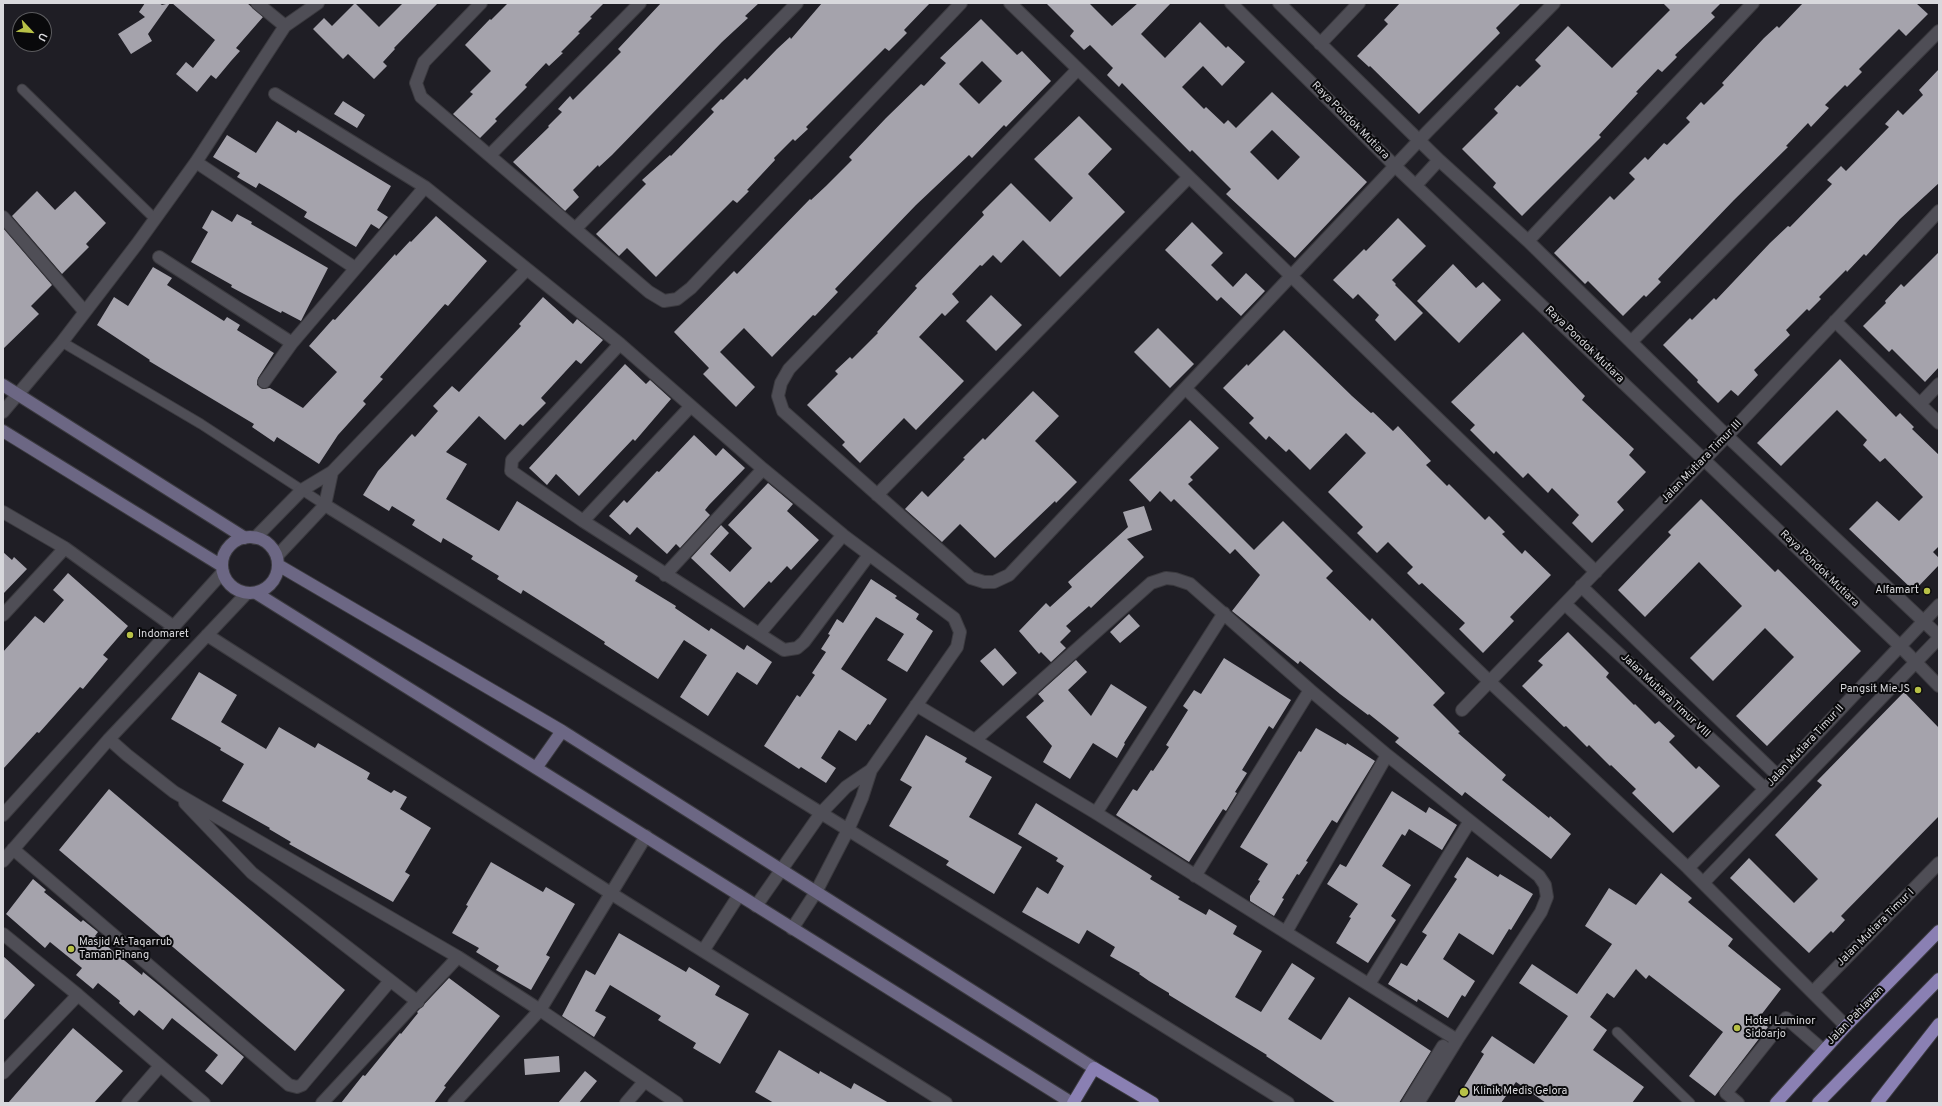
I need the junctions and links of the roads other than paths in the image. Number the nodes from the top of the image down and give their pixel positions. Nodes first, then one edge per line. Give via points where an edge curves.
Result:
1 (257, 3) edge
2 (318, 3) edge
3 (481, 3) edge
4 (640, 3) edge
5 (797, 3) edge
6 (961, 3) edge
7 (1010, 3) edge
8 (1231, 3) edge
9 (1279, 3) edge
10 (1359, 3) edge
11 (1554, 3) edge
12 (1753, 3) edge
13 (285, 26) junction
14 (1939, 31) edge
15 (1320, 44) junction
16 (1078, 69) junction
17 (22, 89) dead end
18 (275, 94) dead end
19 (1419, 140) junction
20 (490, 155) junction
21 (1439, 160) junction
22 (196, 162) junction
23 (1395, 166) junction
24 (1189, 177) junction
25 (1416, 185) junction
26 (425, 187) junction
27 (1939, 211) edge
28 (3, 217) edge
29 (155, 219) junction
30 (576, 228) junction
31 (1528, 241) junction
32 (159, 257) dead end
33 (355, 268) junction
34 (526, 269) junction
35 (1292, 276) junction
36 (85, 312) junction
37 (1834, 321) junction
38 (62, 342) junction
39 (1631, 342) junction
40 (292, 343) junction
41 (620, 344) junction
42 (264, 382) dead end
43 (1939, 384) edge
44 (3, 385) edge
45 (1186, 389) junction
46 (19, 395) junction
47 (1920, 404) junction
48 (691, 406) junction
49 (3, 412) edge
50 (1939, 423) edge
51 (3, 431) edge
52 (1727, 436) junction
53 (1704, 459) junction
54 (763, 469) junction
55 (332, 472) junction
56 (302, 490) junction
57 (877, 495) junction
58 (325, 505) junction
59 (3, 512) edge
60 (583, 521) junction
61 (842, 535) junction
62 (250, 538) junction
63 (64, 548) junction
64 (869, 555) junction
65 (278, 561) junction
66 (223, 569) junction
67 (1596, 572) junction
68 (665, 575) junction
69 (1581, 586) junction
70 (251, 593) junction
71 (1565, 604) junction
72 (1939, 605) edge
73 (1224, 612) junction
74 (3, 615) edge
75 (1924, 621) junction
76 (174, 627) junction
77 (759, 634) junction
78 (207, 635) junction
79 (1939, 637) edge
80 (1900, 646) junction
81 (1916, 662) junction
82 (1490, 682) junction
83 (1939, 686) edge
84 (1310, 690) junction
85 (916, 705) junction
86 (1462, 710) dead end
87 (562, 731) junction
88 (109, 739) junction
89 (975, 740) junction
90 (1387, 755) junction
91 (536, 768) junction
92 (871, 770) junction
93 (1778, 776) junction
94 (1765, 789) junction
95 (174, 792) junction
96 (821, 813) junction
97 (1096, 814) junction
98 (3, 815) edge
99 (1470, 821) junction
100 (848, 830) junction
101 (646, 836) junction
102 (13, 849) junction
103 (3, 861) edge
104 (1939, 863) edge
105 (1688, 868) junction
106 (781, 869) junction
107 (1195, 876) junction
108 (1703, 882) junction
109 (816, 892) junction
110 (612, 894) junction
111 (739, 895) junction
112 (756, 906) junction
113 (792, 929) junction
114 (1939, 931) edge
115 (1286, 932) junction
116 (3, 934) edge
117 (703, 951) junction
118 (458, 957) junction
119 (1939, 979) edge
120 (390, 981) junction
121 (1369, 984) junction
122 (1813, 992) junction
123 (78, 995) junction
124 (418, 1002) junction
125 (540, 1010) junction
126 (1939, 1024) edge
127 (1846, 1026) junction
128 (1617, 1032) dead end
129 (1453, 1037) junction
130 (1823, 1050) junction
131 (160, 1066) junction
132 (1094, 1068) junction
133 (3, 1073) edge
134 (644, 1082) junction
135 (128, 1103) edge
136 (204, 1103) edge
137 (322, 1103) edge
138 (454, 1103) edge
139 (626, 1103) edge
140 (677, 1103) edge
141 (946, 1103) edge
142 (1073, 1103) edge
143 (1153, 1103) edge
144 (1288, 1103) edge
145 (1408, 1103) edge
146 (1418, 1103) edge
147 (1689, 1103) edge
148 (1738, 1103) edge
149 (1776, 1103) edge
150 (1818, 1103) edge
151 (1877, 1103) edge

1 - 13 street
2 - 13 street
3 - 20 street via 424,62 416,83 421,97
4 - 20 street
5 - 30 street
6 - 30 street via 677,299 664,301 649,292
7 - 16 street
8 - 23 street, Raya Pondok Mutiara
9 - 15 street
10 - 15 street
11 - 19 street
12 - 31 street
13 - 22 street
14 - 39 street
15 - 19 street
16 - 24 street
16 - 57 street via 788,369 781,383 778,396 783,411
17 - 29 lane
18 - 26 street
19 - 21 street
19 - 23 street
20 - 30 street
21 - 25 street
21 - 31 street
22 - 29 street
22 - 33 street
23 - 25 street, Raya Pondok Mutiara
23 - 35 street
24 - 35 street
24 - 57 street
25 - 53 street, Raya Pondok Mutiara
26 - 33 street
26 - 34 street
27 - 37 street, Jalan Mutiara Timur III
28 - 36 street
29 - 36 street
31 - 39 street
32 - 40 street
33 - 40 street
34 - 41 street
34 - 55 street
35 - 45 street
35 - 67 street
36 - 38 street
37 - 47 street
37 - 52 street, Jalan Mutiara Timur III
38 - 46 street
38 - 56 lane via 201,424
39 - 52 street
40 - 42 street
41 - 48 street
41 - 60 street via 510,465 511,471
43 - 47 street
44 - 46 main road
45 - 57 street via 1009,575 994,582 971,578
45 - 82 street
46 - 49 street
46 - 62 main road
47 - 50 street
48 - 54 street
48 - 60 street
51 - 66 main road
52 - 53 street, Jalan Mutiara Timur III
52 - 75 street
53 - 67 street, Jalan Mutiara Timur III
53 - 80 street, Raya Pondok Mutiara
54 - 61 street
54 - 68 street
55 - 56 street
55 - 58 street
56 - 58 lane
56 - 62 street
58 - 65 street
58 - 96 street
59 - 63 street
60 - 68 street
61 - 64 street
61 - 77 street
62 - 65 main road via 268,544
62 - 66 main road via 231,545 226,551
63 - 74 street
63 - 76 street
64 - 77 street via 797,648 784,650
64 - 85 street via 954,618 960,632 957,647
65 - 70 main road via 277,574 272,583 265,590
65 - 87 main road
66 - 70 main road via 228,582 236,590
66 - 76 street
67 - 69 street, Jalan Mutiara Timur III
68 - 77 street
69 - 71 street, Jalan Mutiara Timur III
69 - 93 street, Jalan Mutiara Timur VIII
70 - 78 street
70 - 91 main road
71 - 82 street, Jalan Mutiara Timur III
71 - 94 street, Jalan Mutiara Timur VIII
72 - 75 street, Jalan Mutiara Timur II
73 - 84 street
73 - 89 street via 1190,584 1175,578 1151,583
73 - 97 street
75 - 79 street
75 - 80 street, Jalan Mutiara Timur II
76 - 98 street
78 - 88 street
78 - 110 street
79 - 81 street, Jalan Mutiara Timur II
80 - 81 street, Raya Pondok Mutiara
80 - 93 street, Jalan Mutiara Timur II
81 - 83 street, Raya Pondok Mutiara
81 - 108 street, Jalan Mutiara Timur II
82 - 86 street, Jalan Mutiara Timur III
82 - 105 street
84 - 90 street
84 - 107 street
85 - 89 street
85 - 92 street
87 - 91 main road
87 - 106 main road
88 - 95 street
88 - 102 street
89 - 97 street
90 - 99 street
90 - 115 street
91 - 101 main road
92 - 96 street via 846,787
92 - 100 street
93 - 94 street, Jalan Mutiara Timur II
94 - 105 street, Jalan Mutiara Timur II
95 - 118 street
95 - 120 street via 252,873
96 - 100 street
96 - 106 street
97 - 107 street
99 - 121 street
99 - 129 street via 1538,876 1545,885 1547,897 1541,912
100 - 109 street
100 - 144 street
101 - 110 street
101 - 111 main road
102 - 103 street
102 - 120 street via 289,1085 302,1085
104 - 122 street, Jalan Mutiara Timur I
105 - 108 street
106 - 109 main road
106 - 112 street
107 - 115 street
108 - 122 street
109 - 113 street
109 - 132 main road
110 - 117 street
110 - 125 street
111 - 112 main road
111 - 117 street
112 - 113 main road
113 - 142 main road
114 - 127 main road, Jalan Pahlawan
115 - 121 street
116 - 123 street
117 - 141 street
118 - 124 street
118 - 125 street
119 - 150 main road
120 - 124 street
121 - 129 street
122 - 127 street
123 - 131 street
123 - 133 street
124 - 137 street
125 - 134 street
125 - 138 street
126 - 151 main road
127 - 130 main road, Jalan Pahlawan
128 - 147 lane
129 - 145 street
129 - 146 street
130 - 148 street via 1786,1018 1726,1093
130 - 149 main road, Jalan Pahlawan
131 - 135 street
131 - 136 street
132 - 142 main road
132 - 143 main road
134 - 139 street
134 - 140 street

